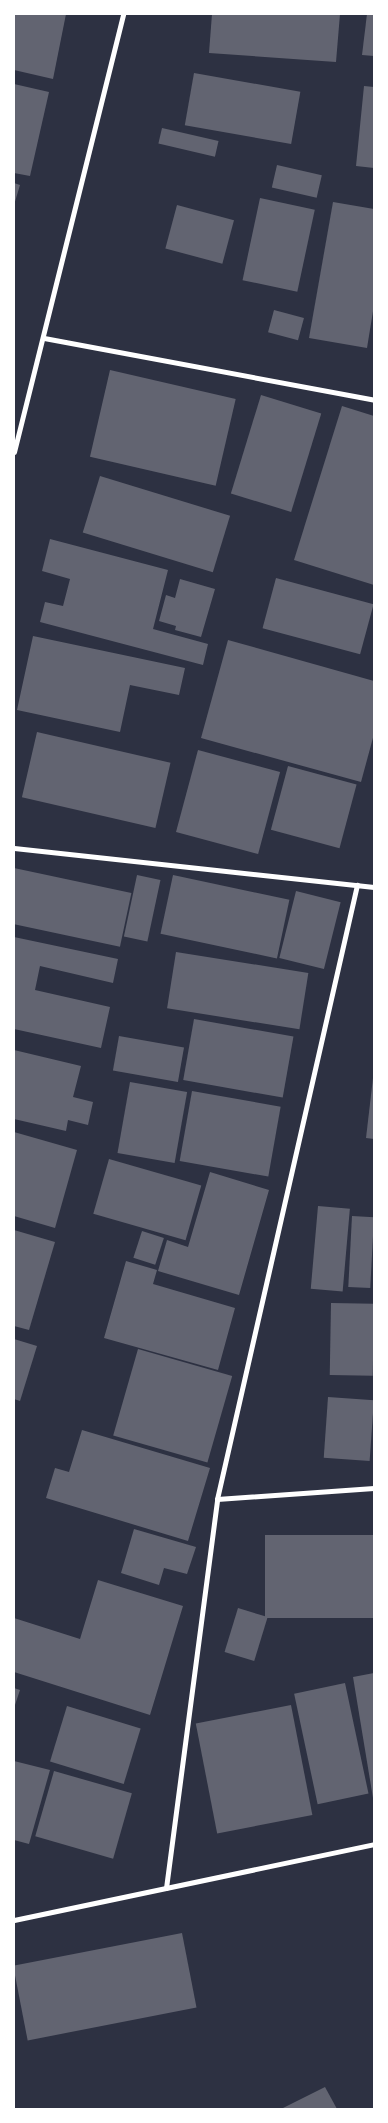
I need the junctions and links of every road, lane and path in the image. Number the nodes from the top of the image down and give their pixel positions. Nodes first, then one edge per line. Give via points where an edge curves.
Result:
1 (123, 14) edge
2 (44, 338) junction
3 (374, 400) edge
4 (14, 452) edge
5 (14, 848) edge
6 (357, 885) junction
7 (374, 887) edge
8 (374, 1488) edge
9 (217, 1499) junction
10 (374, 1844) edge
11 (166, 1888) junction
12 (14, 1920) edge

1 - 2 street
2 - 3 street
2 - 4 street
5 - 6 street
6 - 7 street
6 - 9 street
8 - 9 street
9 - 11 street
10 - 11 street
11 - 12 street

